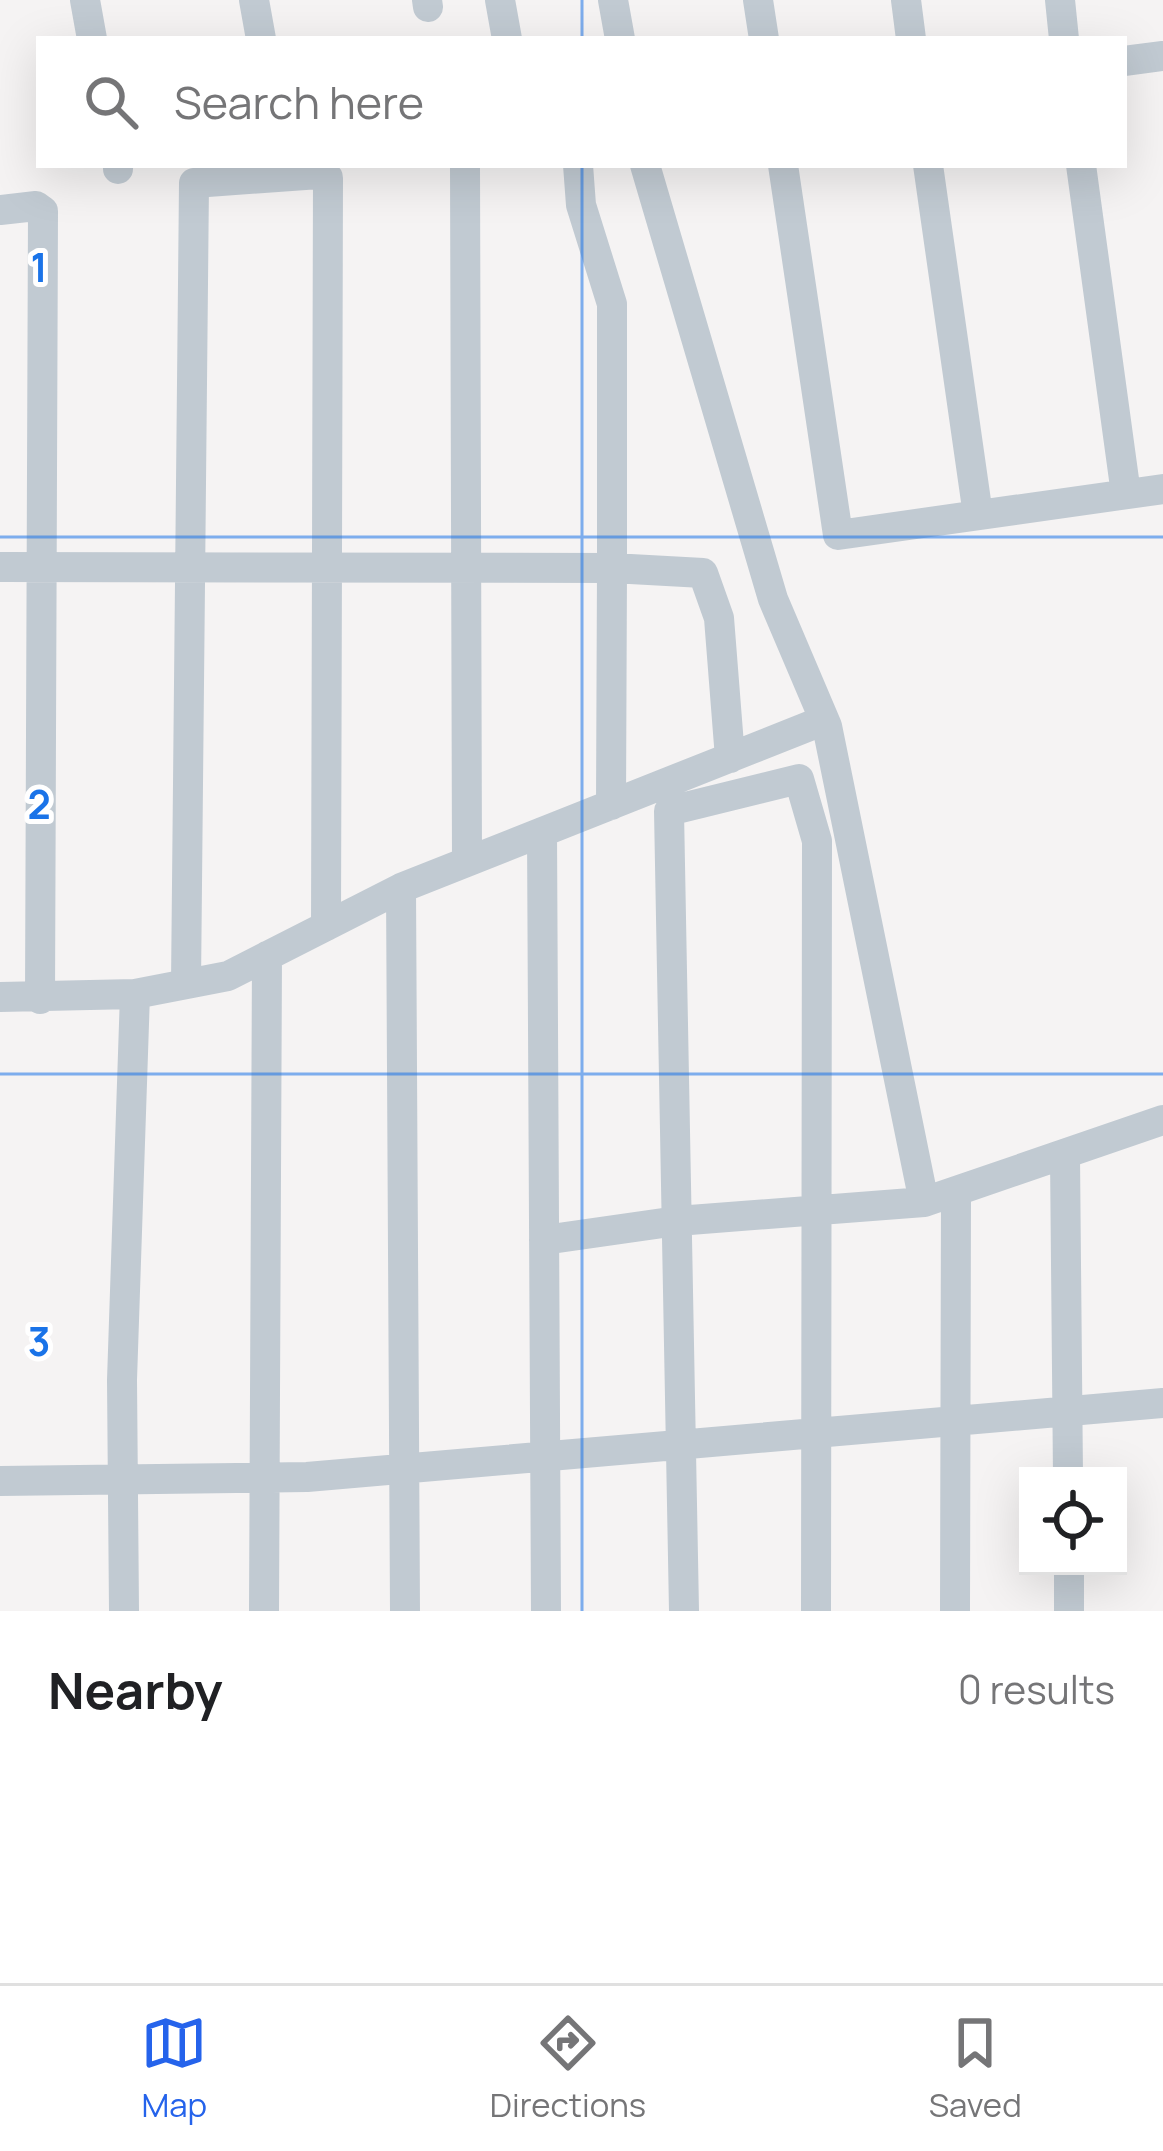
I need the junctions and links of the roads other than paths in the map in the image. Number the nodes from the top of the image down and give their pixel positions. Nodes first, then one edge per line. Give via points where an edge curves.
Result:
1 (85, 0) edge
2 (254, 0) edge
3 (500, 0) edge
4 (613, 0) edge
5 (758, 0) edge
6 (906, 0) edge
7 (1060, 0) edge
8 (91, 36) edge
9 (260, 36) edge
10 (506, 36) edge
11 (619, 36) edge
12 (764, 36) edge
13 (911, 36) edge
14 (1064, 36) edge
15 (1163, 56) edge
16 (1127, 61) edge
17 (464, 168) edge
18 (578, 168) edge
19 (646, 168) edge
20 (783, 168) edge
21 (928, 168) edge
22 (1081, 168) edge
23 (0, 209) edge
24 (1163, 489) edge
25 (1126, 494) junction
26 (977, 515) junction
27 (0, 568) edge
28 (41, 568) junction
29 (464, 568) junction
30 (612, 568) junction
31 (327, 569) junction
32 (188, 570) junction
33 (827, 726) junction
34 (730, 758) junction
35 (611, 805) junction
36 (542, 832) junction
37 (467, 862) junction
38 (401, 888) junction
39 (326, 926) junction
40 (267, 956) junction
41 (186, 984) junction
42 (135, 994) junction
43 (0, 997) edge
44 (40, 999) junction
45 (1163, 1120) edge
46 (1065, 1156) junction
47 (956, 1195) junction
48 (924, 1202) junction
49 (821, 1210) junction
50 (677, 1221) junction
51 (544, 1240) junction
52 (1163, 1402) edge
53 (1067, 1411) junction
54 (955, 1422) junction
55 (818, 1436) junction
56 (685, 1448) junction
57 (545, 1460) junction
58 (1068, 1467) edge
59 (405, 1470) junction
60 (265, 1478) junction
61 (0, 1481) edge
62 (123, 1483) junction
63 (1069, 1575) edge
64 (124, 1611) edge
65 (264, 1611) edge
66 (405, 1611) edge
67 (546, 1611) edge
68 (684, 1611) edge
69 (816, 1611) edge
70 (955, 1611) edge
71 (1069, 1611) edge

1 - 8 street
2 - 9 street
3 - 10 street
4 - 11 street
5 - 12 street
6 - 13 street
7 - 14 street
15 - 16 street
17 - 29 street
18 - 30 street via 581,205 612,304
19 - 33 street via 773,599
20 - 26 street via 838,535
21 - 26 street
22 - 25 street
23 - 28 street via 43,212
24 - 25 street
25 - 26 street
27 - 28 street
28 - 32 street
28 - 44 street
29 - 30 street
29 - 31 street
29 - 37 street
30 - 34 street via 703,573 719,618
30 - 35 street
31 - 32 street
31 - 32 street via 328,178 319,174 190,188
31 - 39 street
32 - 41 street
33 - 34 street
33 - 48 street
34 - 35 street
35 - 36 street
36 - 37 street
36 - 51 street
37 - 38 street
38 - 39 street
38 - 59 street
39 - 40 street
40 - 41 street via 228,976
40 - 60 street
41 - 42 street
42 - 44 street
42 - 62 street
43 - 44 street
45 - 46 street
46 - 47 street
46 - 53 street
47 - 48 street
47 - 54 street
48 - 49 street
49 - 50 street
49 - 50 street via 817,841 799,779 669,811
49 - 55 street
50 - 51 street
50 - 56 street
51 - 57 street
52 - 53 street
53 - 54 street
53 - 58 street
54 - 55 street
54 - 70 street
55 - 56 street
55 - 69 street
56 - 57 street
56 - 68 street
57 - 59 street
57 - 67 street
59 - 60 street
59 - 66 street
60 - 62 street
60 - 65 street
61 - 62 street
62 - 64 street
63 - 71 street

